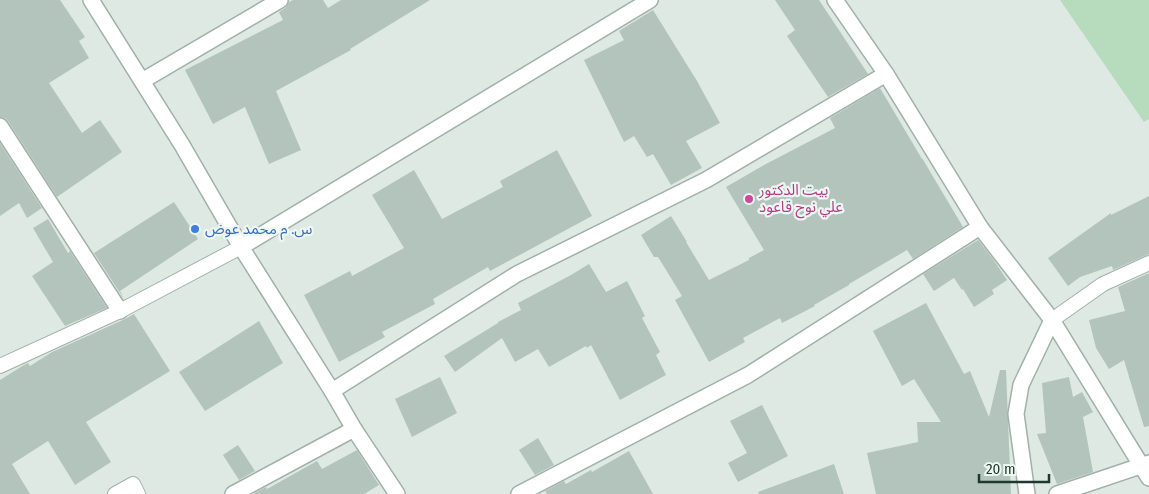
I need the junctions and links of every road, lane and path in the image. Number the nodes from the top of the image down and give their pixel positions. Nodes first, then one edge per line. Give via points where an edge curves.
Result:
1 (91, 0) edge
2 (280, 0) edge
3 (650, 0) edge
4 (835, 0) edge
5 (886, 74) junction
6 (142, 81) junction
7 (0, 126) edge
8 (980, 227) junction
9 (241, 247) junction
10 (1149, 263) edge
11 (120, 310) junction
12 (1052, 320) junction
13 (0, 366) edge
14 (332, 391) junction
15 (354, 429) junction
16 (1146, 469) edge
17 (115, 494) edge
18 (138, 494) edge
19 (234, 494) edge
20 (397, 494) edge
21 (519, 494) edge
22 (1027, 494) edge
23 (1057, 494) edge

1 - 6 street
2 - 6 street
3 - 9 street
4 - 5 street
5 - 8 street
5 - 14 street via 706,180 517,274
6 - 9 street
7 - 11 street
8 - 12 street
8 - 21 street via 748,375
9 - 11 lane
9 - 14 street
10 - 12 lane via 1103,284
11 - 13 lane
12 - 16 street
12 - 22 street via 1021,385 1016,414
14 - 15 street
15 - 19 street
15 - 20 street
16 - 23 street
17 - 18 lane via 133,484

